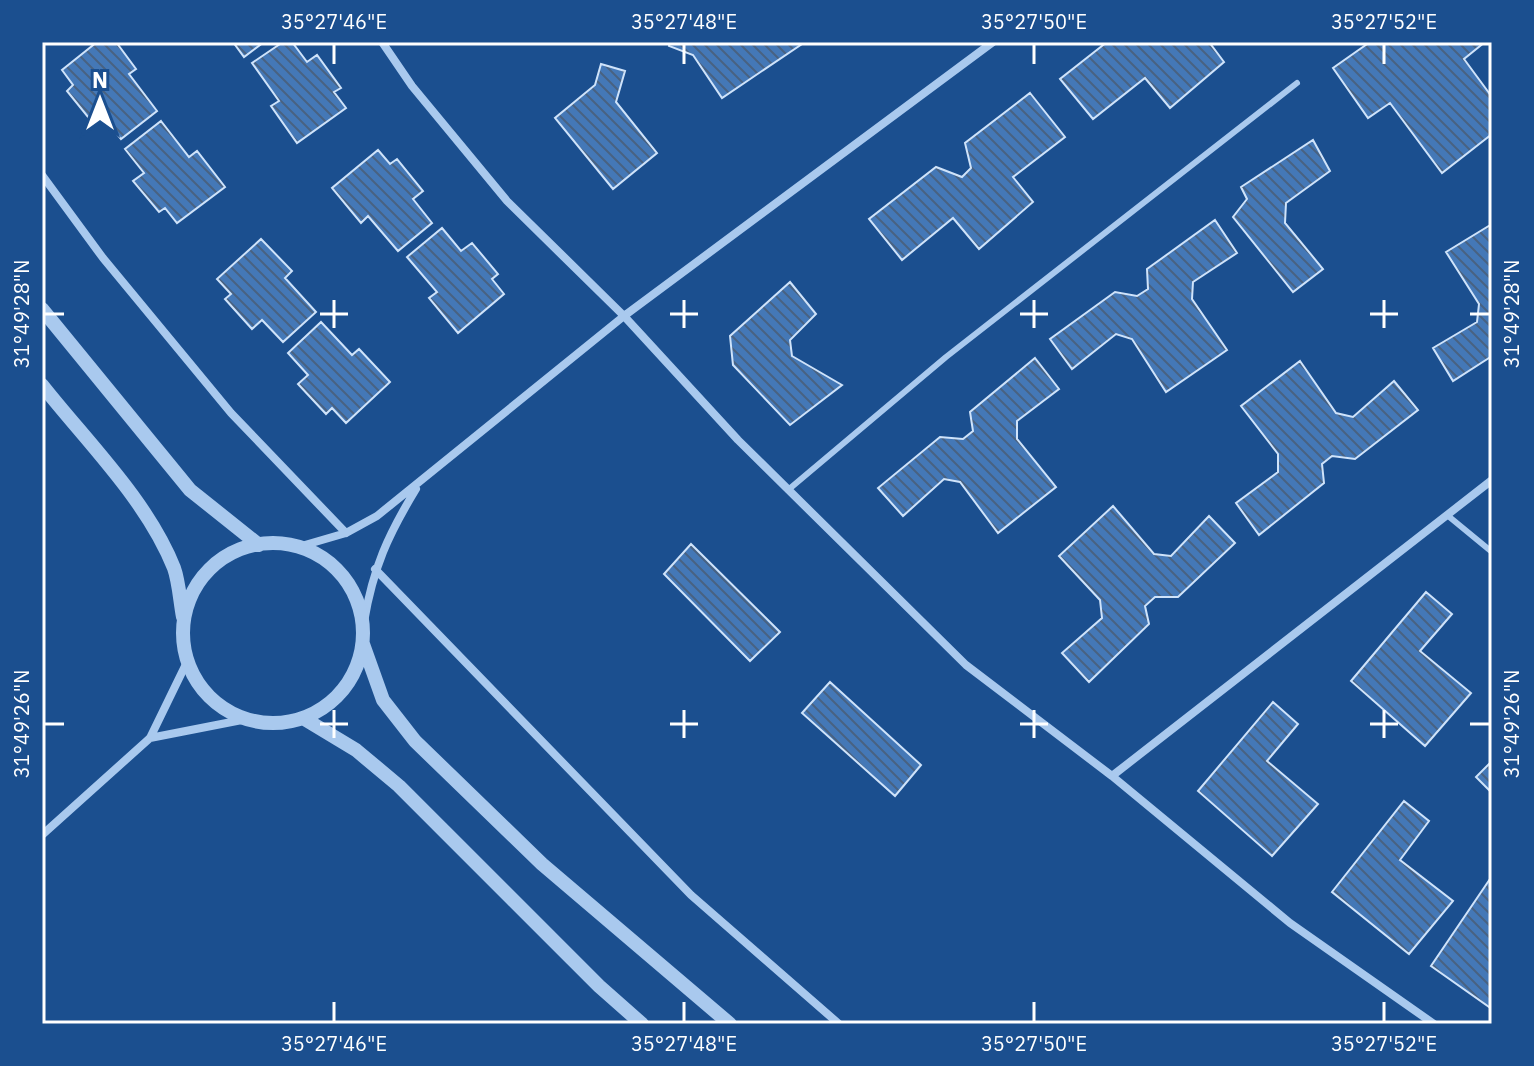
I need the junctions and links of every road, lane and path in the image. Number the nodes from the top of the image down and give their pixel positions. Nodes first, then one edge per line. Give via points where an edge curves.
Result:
1 (382, 42) edge
2 (993, 42) edge
3 (1297, 83) dead end
4 (42, 175) edge
5 (42, 309) edge
6 (624, 316) junction
7 (42, 385) edge
8 (1492, 480) edge
9 (418, 485) junction
10 (788, 490) junction
11 (1447, 515) junction
12 (346, 533) junction
13 (259, 545) junction
14 (298, 547) junction
15 (1492, 552) edge
16 (375, 569) junction
17 (364, 622) junction
18 (184, 624) junction
19 (363, 644) junction
20 (187, 662) junction
21 (303, 718) junction
22 (247, 719) junction
23 (150, 738) junction
24 (1112, 776) junction
25 (42, 835) edge
26 (642, 1024) edge
27 (730, 1024) edge
28 (839, 1024) edge
29 (1434, 1024) edge

1 - 6 street via 507,201
2 - 6 street
3 - 10 lane via 946,357
4 - 12 street via 231,413
5 - 13 street via 171,469 219,516
6 - 9 street
6 - 10 street
7 - 18 street via 154,532 174,569
8 - 11 street
9 - 12 street
9 - 16 street
10 - 24 street via 966,665
11 - 15 lane
11 - 24 street
12 - 14 street
13 - 14 street
13 - 18 street via 222,558 200,580
14 - 17 street via 336,568 354,592
16 - 17 street
16 - 28 street via 691,895
17 - 19 street
18 - 20 street
19 - 21 street via 351,681 330,704
19 - 27 street via 383,700 415,741 542,864
20 - 22 street via 221,707
20 - 23 street
21 - 22 street via 275,724
21 - 26 street via 356,750 399,786
22 - 23 street
23 - 25 street
24 - 29 street via 1290,923

